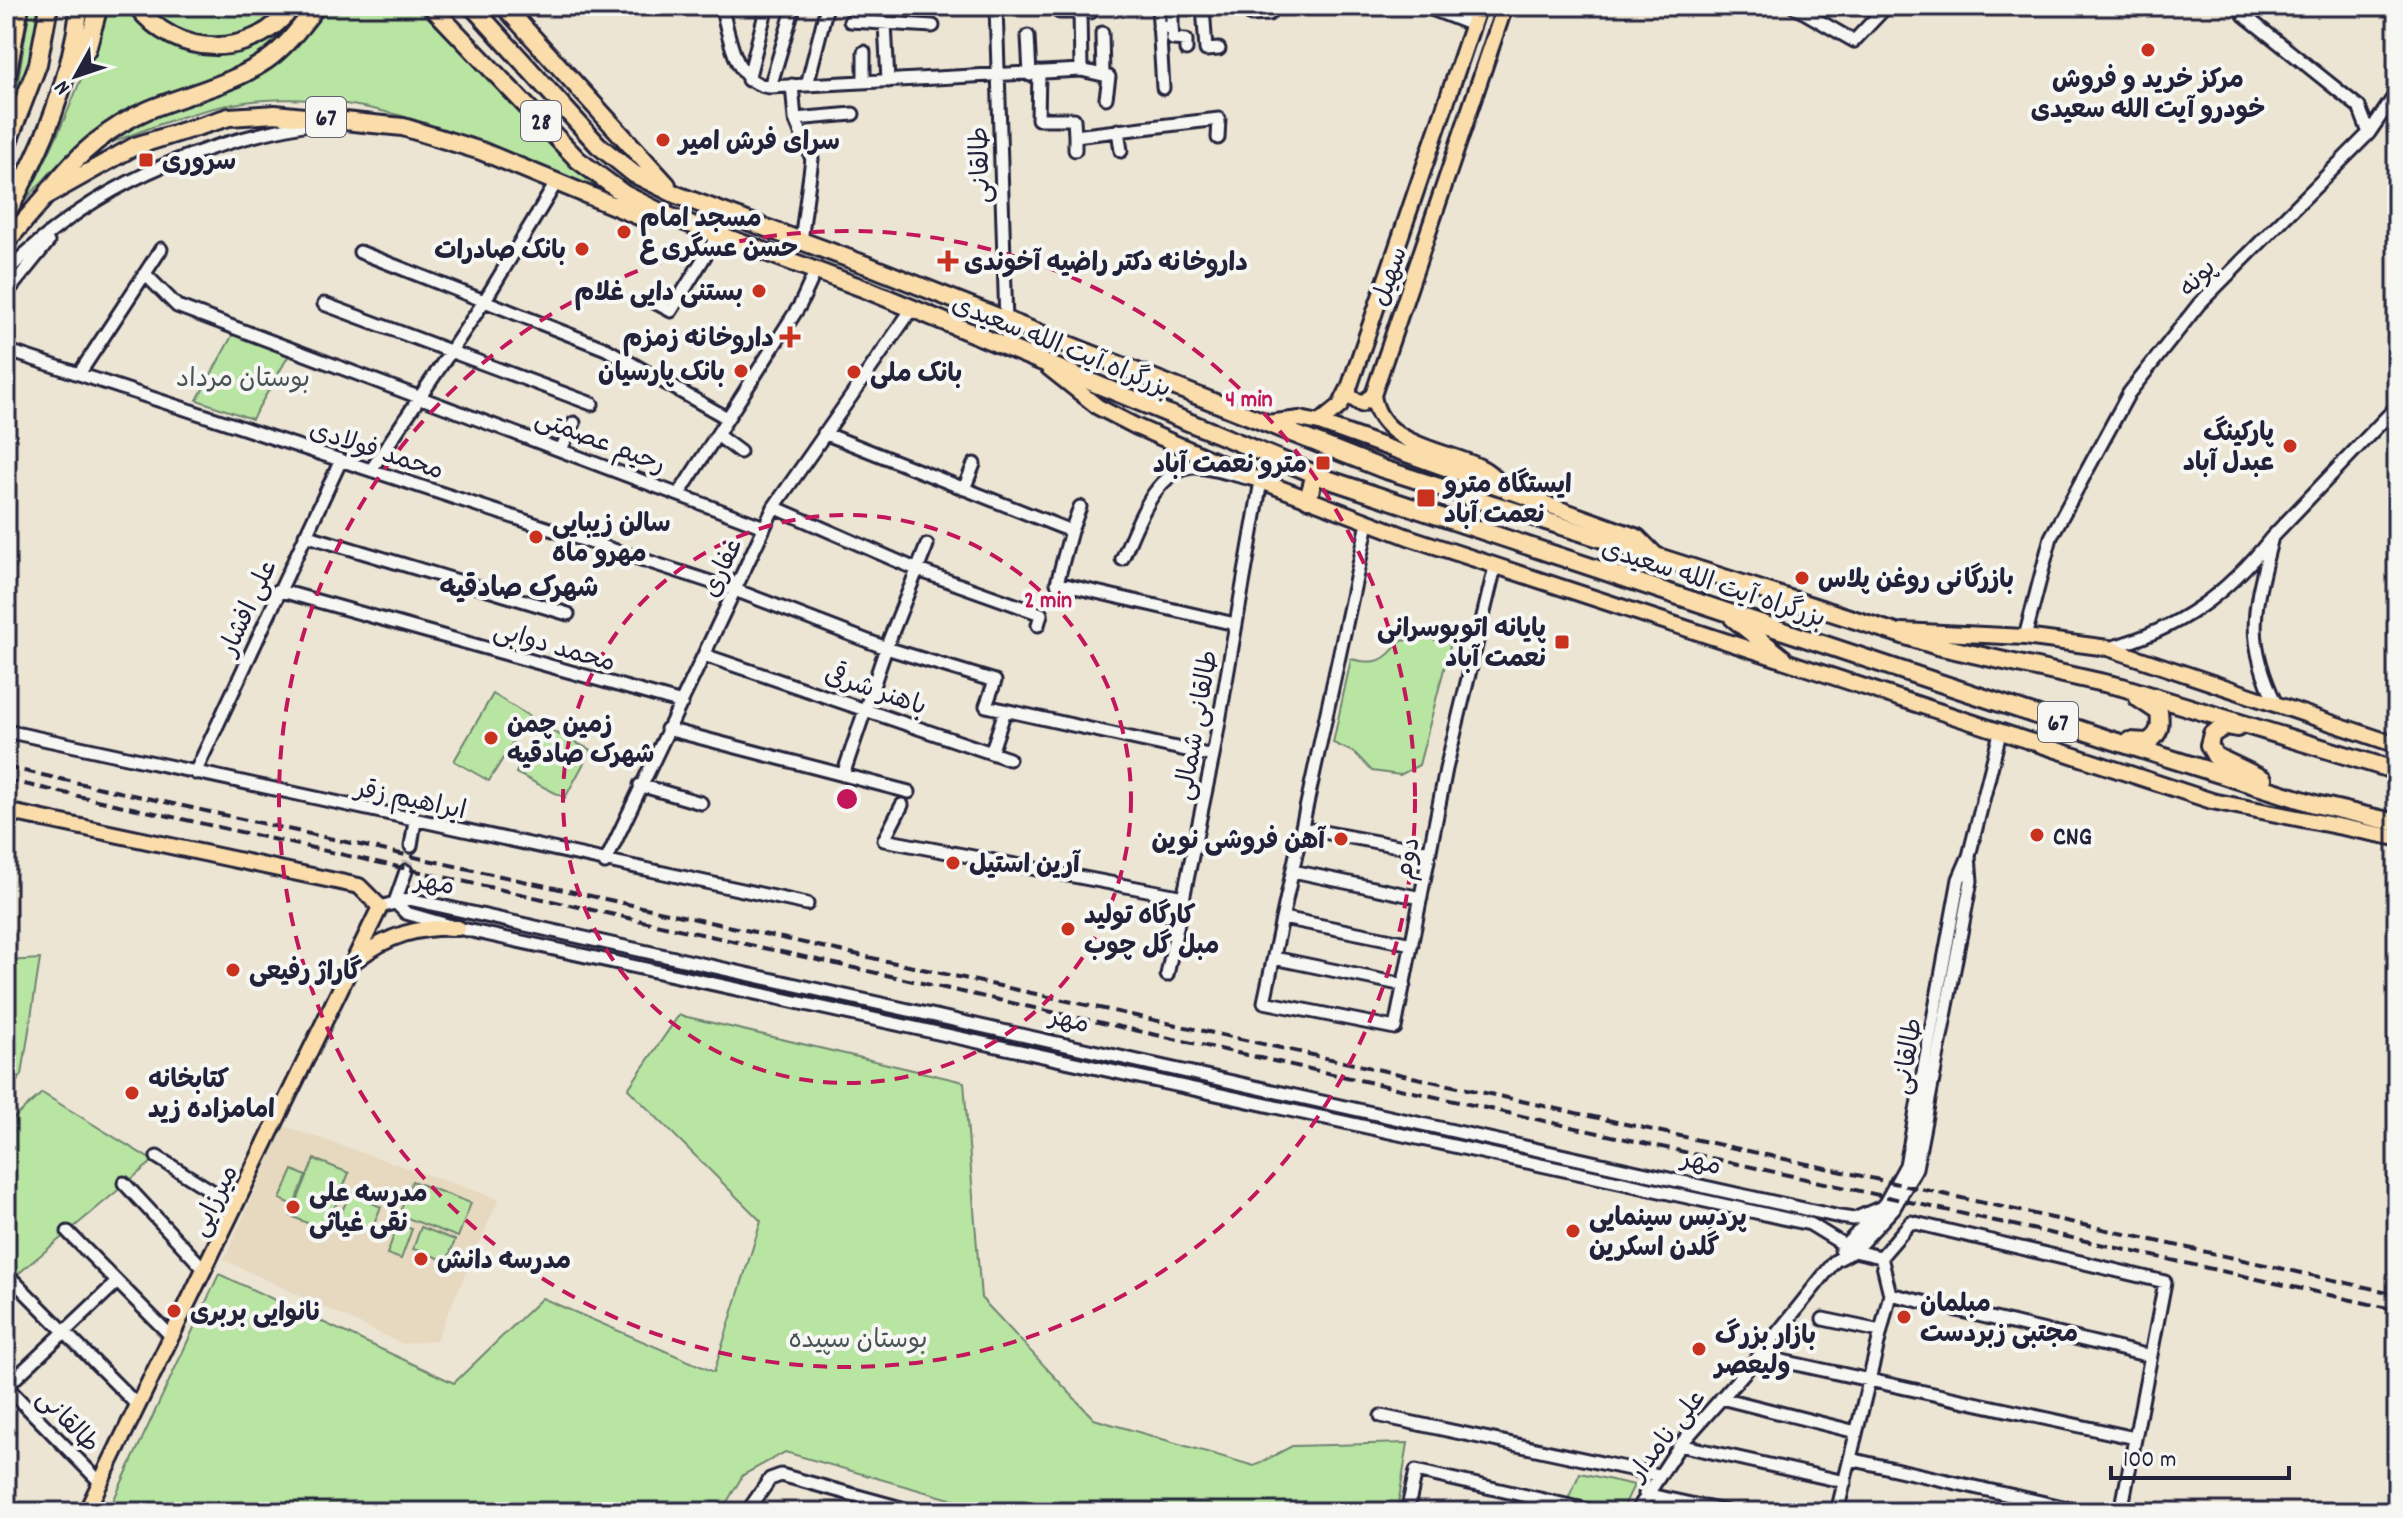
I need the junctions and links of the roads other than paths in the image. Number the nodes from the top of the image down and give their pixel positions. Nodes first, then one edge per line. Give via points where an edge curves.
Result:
1 (20, 6) edge
2 (49, 6) edge
3 (80, 6) edge
4 (99, 6) edge
5 (137, 6) edge
6 (293, 6) edge
7 (317, 6) edge
8 (431, 6) edge
9 (721, 6) edge
10 (767, 6) edge
11 (794, 6) edge
12 (827, 6) edge
13 (996, 6) edge
14 (1059, 6) edge
15 (1091, 6) edge
16 (1203, 6) edge
17 (1268, 6) edge
18 (1424, 6) edge
19 (1479, 6) edge
20 (1505, 6) edge
21 (1793, 6) edge
22 (1887, 6) edge
23 (511, 8) edge
24 (1158, 9) edge
25 (477, 11) edge
26 (1080, 12) junction
27 (1172, 12) dead end
28 (1251, 15) dead end
29 (2244, 15) dead end
30 (850, 21) dead end
31 (885, 23) junction
32 (1473, 25) junction
33 (933, 26) dead end
34 (1166, 27) junction
35 (1102, 33) dead end
36 (1028, 36) dead end
37 (10, 49) edge
38 (1219, 49) dead end
39 (1186, 50) dead end
40 (864, 52) dead end
41 (555, 61) junction
42 (1081, 70) junction
43 (1034, 73) junction
44 (68, 75) junction
45 (1106, 76) junction
46 (998, 77) junction
47 (748, 80) junction
48 (888, 81) junction
49 (6, 82) edge
50 (864, 82) junction
51 (792, 85) junction
52 (807, 85) junction
53 (770, 87) junction
54 (1163, 88) dead end
55 (2397, 92) edge
56 (1106, 98) dead end
57 (853, 114) dead end
58 (339, 118) junction
59 (795, 119) junction
60 (1118, 130) junction
61 (2369, 133) junction
62 (1075, 136) junction
63 (1218, 138) dead end
64 (6, 147) edge
65 (1075, 150) dead end
66 (1121, 151) dead end
67 (556, 183) junction
68 (677, 195) junction
69 (46, 196) junction
70 (6, 215) edge
71 (666, 215) junction
72 (62, 226) junction
73 (718, 235) junction
74 (801, 241) junction
75 (6, 242) edge
76 (161, 249) dead end
77 (360, 252) dead end
78 (816, 270) junction
79 (6, 272) edge
80 (145, 274) junction
81 (6, 294) edge
82 (485, 300) junction
83 (654, 302) dead end
84 (324, 304) dead end
85 (912, 309) junction
86 (1006, 322) junction
87 (6, 350) edge
88 (447, 352) junction
89 (1046, 365) junction
90 (79, 374) junction
91 (1349, 388) junction
92 (1373, 395) junction
93 (421, 396) junction
94 (592, 404) dead end
95 (2397, 406) edge
96 (727, 418) junction
97 (574, 423) dead end
98 (1319, 423) junction
99 (1262, 424) junction
100 (824, 433) junction
101 (717, 435) junction
102 (561, 449) junction
103 (740, 452) dead end
104 (341, 460) junction
105 (974, 464) dead end
106 (371, 470) junction
107 (1315, 474) junction
108 (1261, 481) junction
109 (964, 489) junction
110 (1508, 492) junction
111 (679, 494) junction
112 (1308, 499) junction
113 (774, 507) junction
114 (1080, 507) dead end
115 (1368, 523) junction
116 (764, 527) junction
117 (1071, 531) junction
118 (305, 535) junction
119 (2272, 537) junction
120 (927, 545) dead end
121 (1122, 559) dead end
122 (1661, 559) junction
123 (1495, 567) junction
124 (918, 570) junction
125 (278, 590) junction
126 (735, 590) junction
127 (1722, 609) junction
128 (568, 614) dead end
129 (1039, 620) dead end
130 (1235, 624) junction
131 (1885, 630) junction
132 (2025, 637) junction
133 (886, 648) junction
134 (2108, 648) junction
135 (704, 655) junction
136 (1783, 658) junction
137 (2122, 687) junction
138 (682, 703) junction
139 (2276, 704) junction
140 (868, 708) junction
141 (1005, 711) junction
142 (667, 729) junction
143 (6, 731) edge
144 (2000, 733) junction
145 (2111, 740) junction
146 (2397, 745) edge
147 (2308, 746) junction
148 (991, 753) junction
149 (1213, 756) junction
150 (1009, 759) dead end
151 (2397, 771) edge
152 (195, 773) junction
153 (843, 775) junction
154 (640, 785) junction
155 (909, 792) dead end
156 (701, 803) dead end
157 (2315, 804) junction
158 (902, 805) dead end
159 (6, 811) edge
160 (415, 821) junction
161 (2397, 823) edge
162 (1302, 828) junction
163 (2397, 838) edge
164 (411, 846) tunnel mouth
165 (1430, 852) junction
166 (1969, 856) junction
167 (605, 863) junction
168 (406, 871) tunnel mouth
169 (1293, 871) junction
170 (1184, 897) junction
171 (1421, 898) junction
172 (395, 902) junction
173 (807, 904) dead end
174 (380, 907) junction
175 (1283, 918) junction
176 (458, 928) junction
177 (1412, 944) junction
178 (1274, 958) junction
179 (353, 962) junction
180 (1167, 975) dead end
181 (1404, 985) junction
182 (1278, 1090) junction
183 (1276, 1107) junction
184 (157, 1157) dead end
185 (1616, 1167) junction
186 (1614, 1181) junction
187 (124, 1183) dead end
188 (236, 1206) junction
189 (1877, 1209) junction
190 (1840, 1217) junction
191 (68, 1232) dead end
192 (1833, 1236) junction
193 (1849, 1247) junction
194 (1881, 1257) junction
195 (1835, 1261) joint
196 (205, 1270) junction
197 (14, 1281) dead end
198 (116, 1283) junction
199 (1890, 1294) junction
200 (1823, 1319) dead end
201 (1880, 1331) junction
202 (62, 1334) junction
203 (172, 1337) junction
204 (1759, 1356) junction
205 (2150, 1356) junction
206 (1867, 1382) junction
207 (6, 1386) edge
208 (1721, 1398) junction
209 (138, 1406) junction
210 (1381, 1416) dead end
211 (1856, 1432) junction
212 (2135, 1438) junction
213 (1680, 1445) junction
214 (1850, 1459) junction
215 (1658, 1475) junction
216 (1845, 1482) junction
217 (101, 1483) junction
218 (1645, 1494) junction
219 (86, 1512) edge
220 (747, 1512) edge
221 (916, 1512) edge
222 (1407, 1512) edge
223 (1597, 1512) edge
224 (1636, 1512) edge
225 (1728, 1512) edge
226 (1837, 1512) edge
227 (2085, 1512) edge
228 (2121, 1512) edge

1 - 37 highway
2 - 64 highway via 38,64
3 - 44 highway
4 - 44 highway via 87,49
5 - 6 highway via 160,31 177,40 221,47 262,35
7 - 69 highway via 266,60 145,112 93,143
8 - 71 highway, 28 via 578,160 624,194
9 - 47 street
10 - 47 street
11 - 53 street
12 - 52 street
13 - 46 street, طالقانی
14 - 26 street via 1059,12
15 - 26 street via 1091,12
16 - 38 street via 1206,50
17 - 28 street via 1269,14
18 - 32 street
19 - 32 main road, سهیل
20 - 92 main road, سهیل
21 - 22 street via 1854,41
23 - 41 highway
24 - 34 street
25 - 41 highway
25 - 68 highway, 28 via 598,145 634,174
26 - 42 street
27 - 34 street
29 - 61 street via 2359,107
30 - 31 street
31 - 33 street
31 - 48 street
32 - 91 main road, سهیل
34 - 39 street via 1173,39 1186,40
34 - 54 street
35 - 45 street
36 - 43 street
37 - 49 highway
40 - 50 street
41 - 68 highway
42 - 43 street
42 - 45 street
43 - 46 street
43 - 62 street via 1038,119 1074,119
44 - 70 highway via 47,137
45 - 56 street
46 - 48 street
46 - 86 street, طالقانی
47 - 53 street
48 - 50 street
50 - 52 street
51 - 52 street
51 - 53 street
51 - 59 street
55 - 61 street, پونه
57 - 59 street
58 - 67 highway, بزرگراه آیت الله سعیدی / 67 via 403,127 481,151
58 - 69 highway, بزرگراه آیت الله سعیدی / 67 via 229,117 135,146
58 - 72 street via 175,158 140,173
59 - 74 street via 812,159
60 - 62 street
60 - 63 street via 1219,119
60 - 66 street
61 - 132 street, پونه via 2199,304 2129,393 2051,537
62 - 65 street
67 - 71 highway, بزرگراه آیت الله سعیدی / 67 via 646,219
67 - 82 street
68 - 74 highway, بزرگراه آیت الله سعیدی / 67
69 - 75 highway, بزرگراه آیت الله سعیدی / 67
71 - 73 highway, بزرگراه آیت الله سعیدی / 67
72 - 79 street
72 - 81 street
73 - 78 highway, بزرگراه آیت الله سعیدی / 67
73 - 83 street via 671,311
74 - 86 highway, بزرگراه آیت الله سعیدی / 67
76 - 80 street
77 - 82 street
78 - 85 highway, بزرگراه آیت الله سعیدی / 67
78 - 96 street via 800,305
80 - 90 street
80 - 93 street, رحیم عصمتی via 177,306
82 - 88 street
82 - 96 street via 606,349
84 - 88 street
85 - 89 highway, بزرگراه آیت الله سعیدی / 67
85 - 100 street, غفاری
86 - 99 highway, بزرگراه آیت الله سعیدی / 67
87 - 90 street, محمد فولادی
88 - 93 street
88 - 94 street
89 - 107 highway, بزرگراه آیت الله سعیدی / 67
89 - 108 main road via 1098,407
90 - 104 street, محمد فولادی
91 - 92 main road via 1349,396 1361,404
91 - 98 main road, سهیل via 1340,406
92 - 110 main road via 1375,411 1395,432 1484,468
93 - 102 street, رحیم عصمتی
93 - 106 street
95 - 119 street
96 - 101 street
97 - 102 street
98 - 99 main road via 1300,419
98 - 110 main road
99 - 122 highway, بزرگراه آیت الله سعیدی / 67
100 - 109 street
100 - 113 street, غفاری
101 - 103 street
101 - 111 street
102 - 111 street, رحیم عصمتی
104 - 106 street, محمد فولادی
104 - 118 street, علی افشار
105 - 109 street
106 - 126 street, محمد فولادی
107 - 112 highway
107 - 127 highway, بزرگراه آیت الله سعیدی / 67
108 - 112 main road
108 - 121 street via 1194,467 1177,472 1149,503
108 - 130 street, طالقانی شمالی
109 - 117 street
110 - 122 main road via 1638,537
111 - 116 street, رحیم عصمتی
112 - 115 main road
113 - 116 street, غفاری
113 - 124 street
114 - 117 street
115 - 123 main road
115 - 162 street
116 - 126 street, غفاری
117 - 130 street via 1057,583
118 - 125 street, علی افشار
118 - 128 street
119 - 134 street via 2243,574 2210,602 2150,637
119 - 139 street via 2254,624 2255,649
120 - 124 street
122 - 131 highway, بزرگراه آیت الله سعیدی / 67
123 - 136 main road
123 - 165 street, دوم
124 - 129 street
124 - 133 street
125 - 138 street, محمد دوابی
125 - 152 street, علی افشار
126 - 133 street, محمد فولادی
126 - 135 street, غفاری
127 - 136 highway
127 - 145 highway, بزرگراه آیت الله سعیدی / 67
130 - 149 street, طالقانی شمالی
131 - 132 main road
131 - 137 highway, بزرگراه آیت الله سعیدی / 67
132 - 134 main road
133 - 140 street
133 - 141 street, محمد فولادی via 995,681 986,706
134 - 139 main road
135 - 138 street, غفاری
135 - 140 street, باهنر شرقی
136 - 144 main road
137 - 145 highway via 2159,712 2161,724 2148,742
137 - 147 highway, بزرگراه آیت الله سعیدی / 67
138 - 142 street, غفاری
139 - 146 main road
140 - 148 street, باهنر شرقی
140 - 153 street
141 - 148 street
141 - 149 street
142 - 153 street
142 - 154 street, غفاری
143 - 152 street, ابراهیم زقر
144 - 163 main road via 2212,801
144 - 166 street, طالقانی
145 - 157 highway, بزرگراه آیت الله سعیدی / 67
147 - 151 highway, بزرگراه آیت الله سعیدی / 67
147 - 157 highway via 2226,726 2216,730 2209,745 2215,756
148 - 150 street, باهنر شرقی
149 - 170 street, طالقانی شمالی
152 - 160 street, ابراهیم زقر
153 - 155 street
154 - 156 street
154 - 167 street, غفاری
157 - 161 highway, بزرگراه آیت الله سعیدی / 67
158 - 170 street via 884,840
159 - 174 main road, مهر via 359,886
160 - 164 street
160 - 167 street, ابراهیم زقر
162 - 165 street
162 - 169 street
165 - 171 street, دوم
166 - 189 street, طالقانی via 1959,879 1915,1132 1906,1165
166 - 193 street, طالقانی via 1971,881 1916,1168 1894,1208
167 - 173 street, ابراهیم زقر
168 - 172 street
169 - 171 street
169 - 175 street
170 - 180 street, طالقانی شمالی
171 - 177 street, دوم
172 - 174 street
172 - 176 street, مهر via 406,913
172 - 182 street, مهر via 409,899
174 - 179 main road, میرزایی
175 - 177 street
175 - 178 street
176 - 179 main road via 409,931 381,941
176 - 183 street, مهر
177 - 181 street, دوم
178 - 181 street
178 - 181 street, دوم via 1264,1002 1395,1028
179 - 188 main road, میرزایی
182 - 183 street
182 - 185 street, مهر
183 - 186 street, مهر
184 - 188 street
185 - 186 street
185 - 190 street, مهر
186 - 192 street, مهر via 1810,1224
187 - 196 street
188 - 196 main road, میرزایی
189 - 190 street, مهر via 1854,1219
189 - 193 street, طالقانی
190 - 192 street via 1847,1230
191 - 198 street
192 - 193 street, مهر
193 - 194 street
193 - 195 street, طالقانی
194 - 199 street
194 - 205 street via 1911,1222 2165,1282
195 - 204 street, علی نامدار
196 - 203 main road, میرزایی
197 - 202 street
198 - 202 street
198 - 203 street
199 - 201 street
199 - 205 street
200 - 201 street
201 - 206 street
202 - 207 street
202 - 209 street
203 - 209 main road, میرزایی
204 - 206 street
204 - 208 street, علی نامدار
205 - 212 street
206 - 211 street
206 - 212 street
207 - 217 street, طالقانی
208 - 211 street
208 - 213 street, علی نامدار
209 - 217 main road, میرزایی
210 - 215 street
211 - 214 street
212 - 228 street
213 - 215 street, علی نامدار
213 - 216 street
214 - 216 street
214 - 227 street
215 - 218 street, علی نامدار
216 - 226 street
217 - 219 main road, میرزایی
218 - 224 street, علی نامدار
218 - 225 street
220 - 221 street via 770,1479 781,1475
222 - 223 street via 1416,1471

